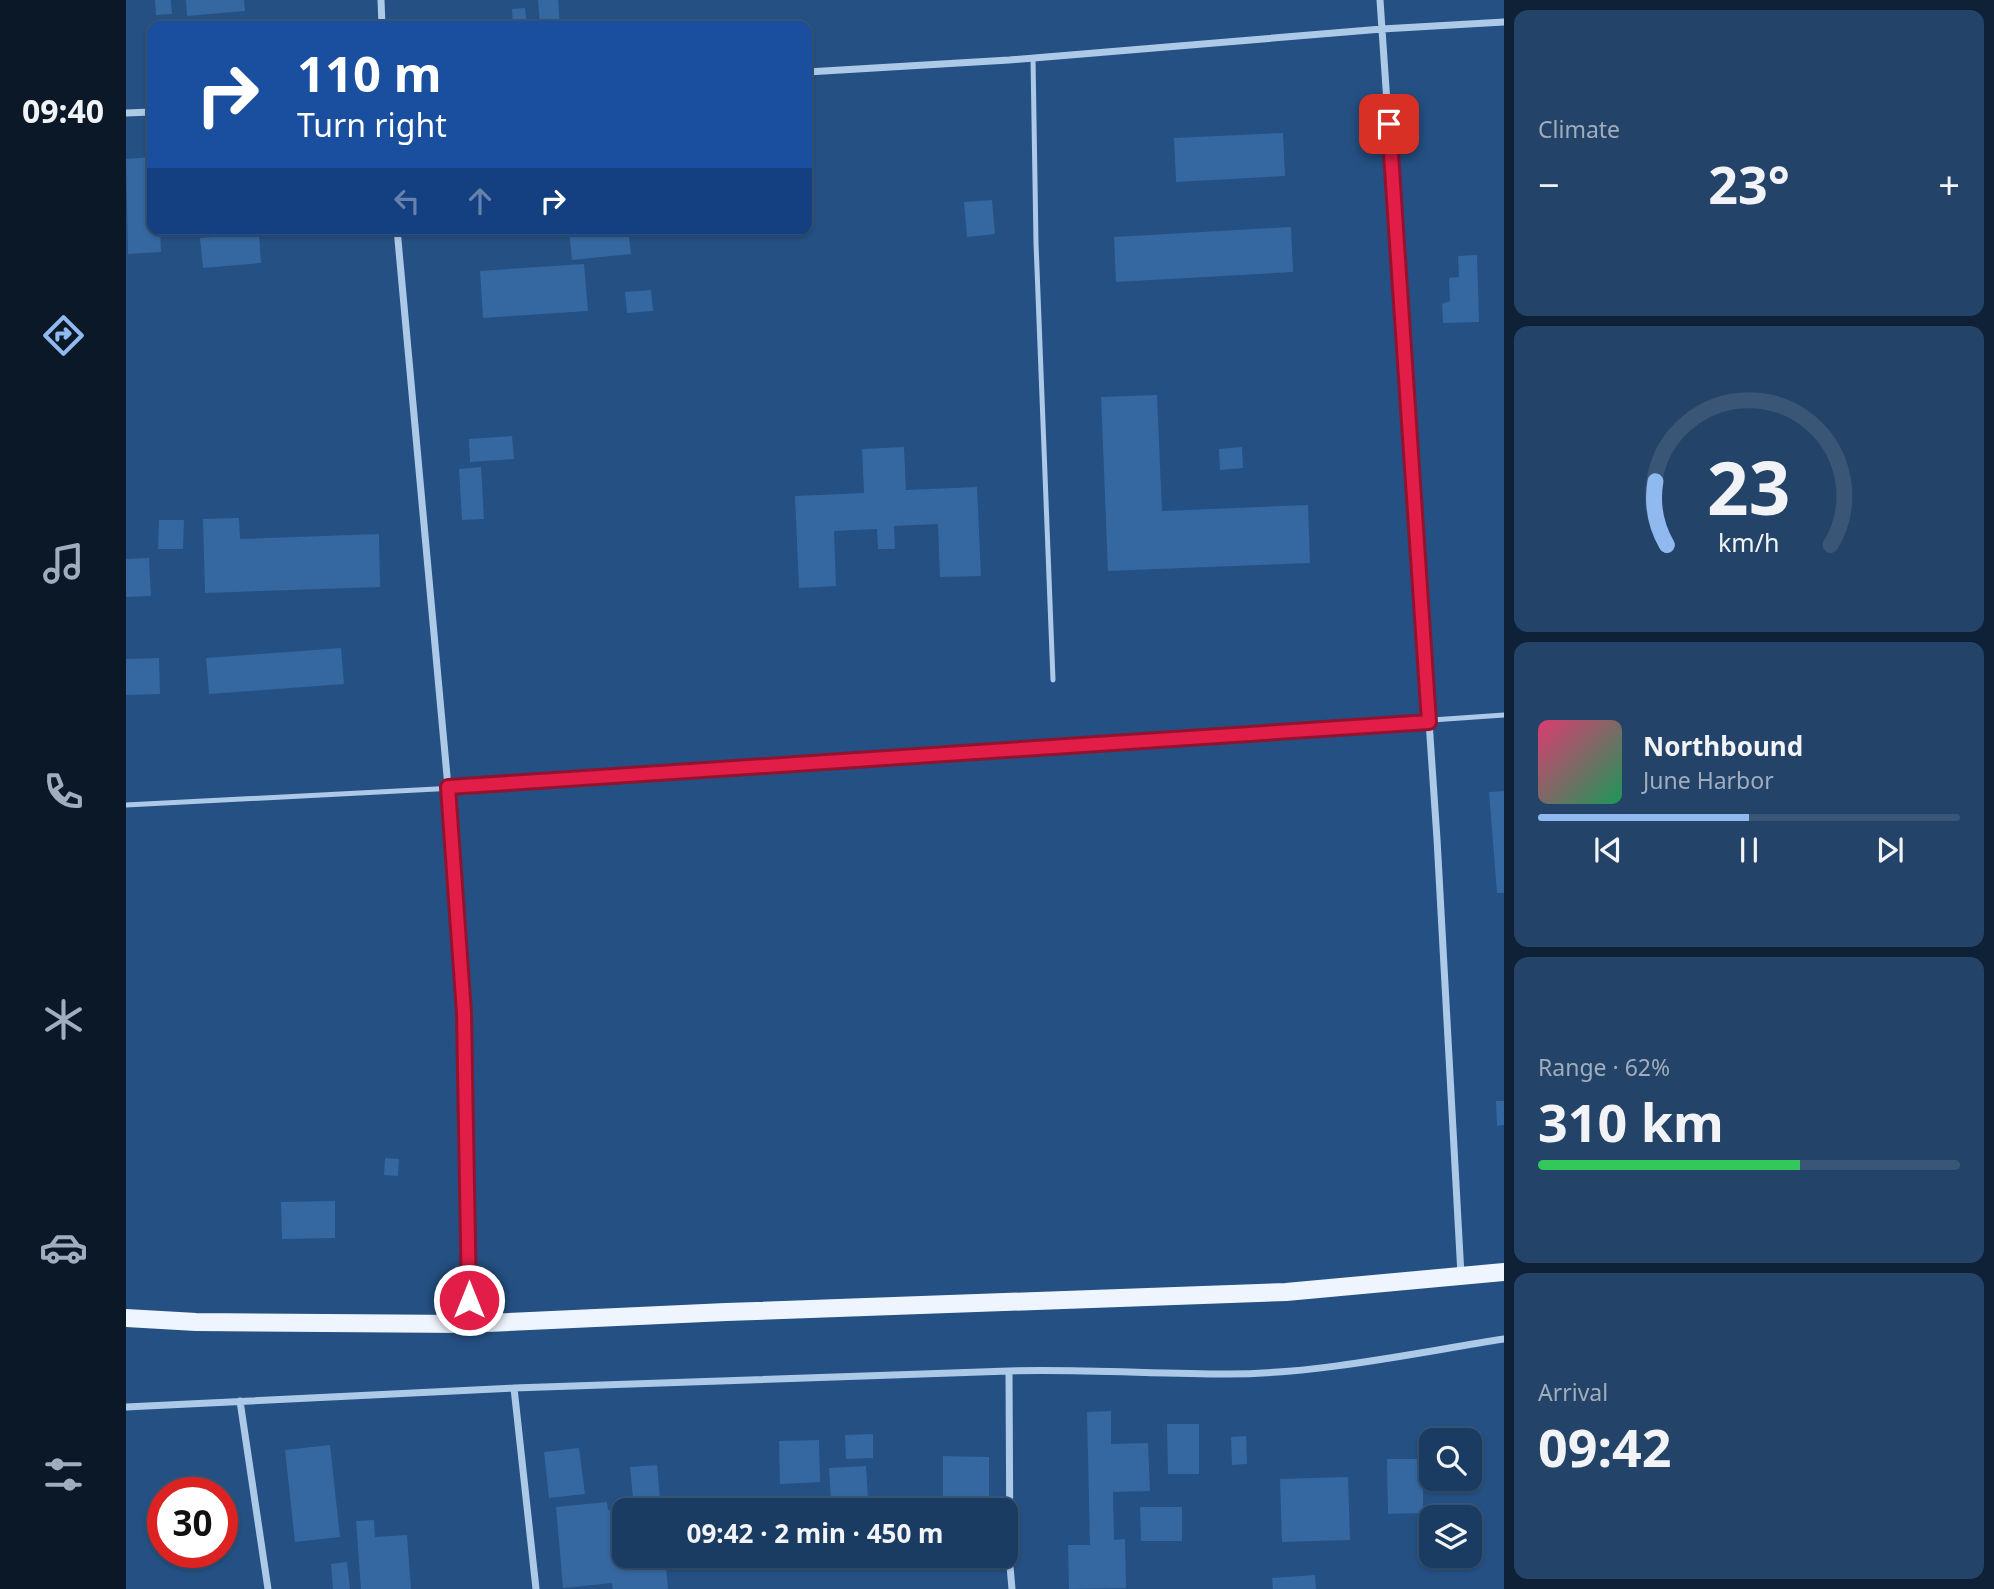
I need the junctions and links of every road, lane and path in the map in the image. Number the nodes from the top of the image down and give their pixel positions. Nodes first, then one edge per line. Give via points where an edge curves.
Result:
1 (381, 0) edge
2 (1380, 0) edge
3 (382, 21) edge
4 (1504, 22) edge
5 (1382, 29) junction
6 (1033, 58) junction
7 (812, 72) edge
8 (147, 112) edge
9 (126, 113) edge
10 (398, 235) edge
11 (1053, 680) dead end
12 (1504, 715) edge
13 (1429, 722) junction
14 (448, 787) junction
15 (126, 805) edge
16 (1504, 1272) edge
17 (1461, 1276) junction
18 (126, 1318) edge
19 (469, 1322) junction
20 (1504, 1339) edge
21 (1009, 1371) junction
22 (514, 1388) junction
23 (240, 1401) junction
24 (126, 1407) edge
25 (268, 1589) edge
26 (536, 1589) edge
27 (1013, 1589) edge

1 - 3 street
2 - 5 street
4 - 5 street
5 - 6 street
5 - 13 street
6 - 7 street
6 - 11 lane
8 - 9 street
10 - 14 street
12 - 13 lane
13 - 14 lane
13 - 17 street
14 - 15 lane
14 - 19 street via 464,1013
16 - 17 main road
17 - 19 main road via 1286,1292
18 - 19 main road
20 - 21 street via 1309,1368 1243,1373
21 - 22 street
21 - 27 street
22 - 23 street
22 - 26 street
23 - 24 street
23 - 25 street

